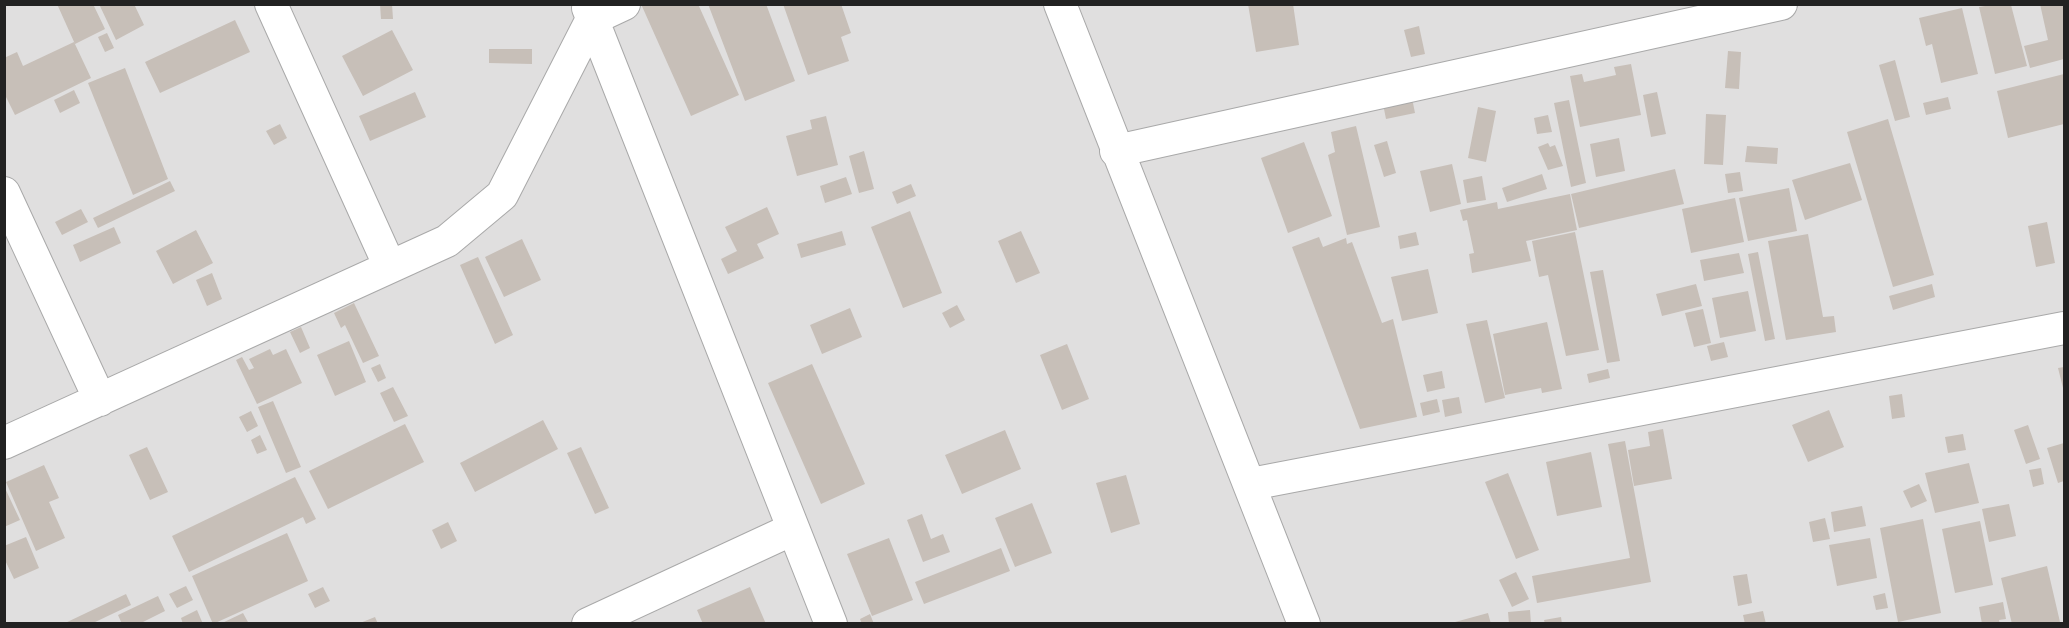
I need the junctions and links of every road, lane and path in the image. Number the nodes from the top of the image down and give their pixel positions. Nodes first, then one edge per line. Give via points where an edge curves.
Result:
1 (271, 4) edge
2 (624, 4) edge
3 (1060, 4) edge
4 (1781, 4) edge
5 (589, 12) edge
6 (1116, 152) junction
7 (4, 193) edge
8 (390, 267) junction
9 (2064, 328) edge
10 (100, 400) junction
11 (4, 444) edge
12 (1251, 484) junction
13 (792, 529) junction
14 (588, 624) edge
15 (831, 624) edge
16 (1304, 624) edge

1 - 8 street
2 - 5 street
3 - 6 street
4 - 6 street
5 - 8 street via 502,195 447,241
5 - 13 street
6 - 12 street
7 - 10 street
8 - 10 street
9 - 12 street
10 - 11 street
12 - 16 street
13 - 14 street
13 - 15 street

